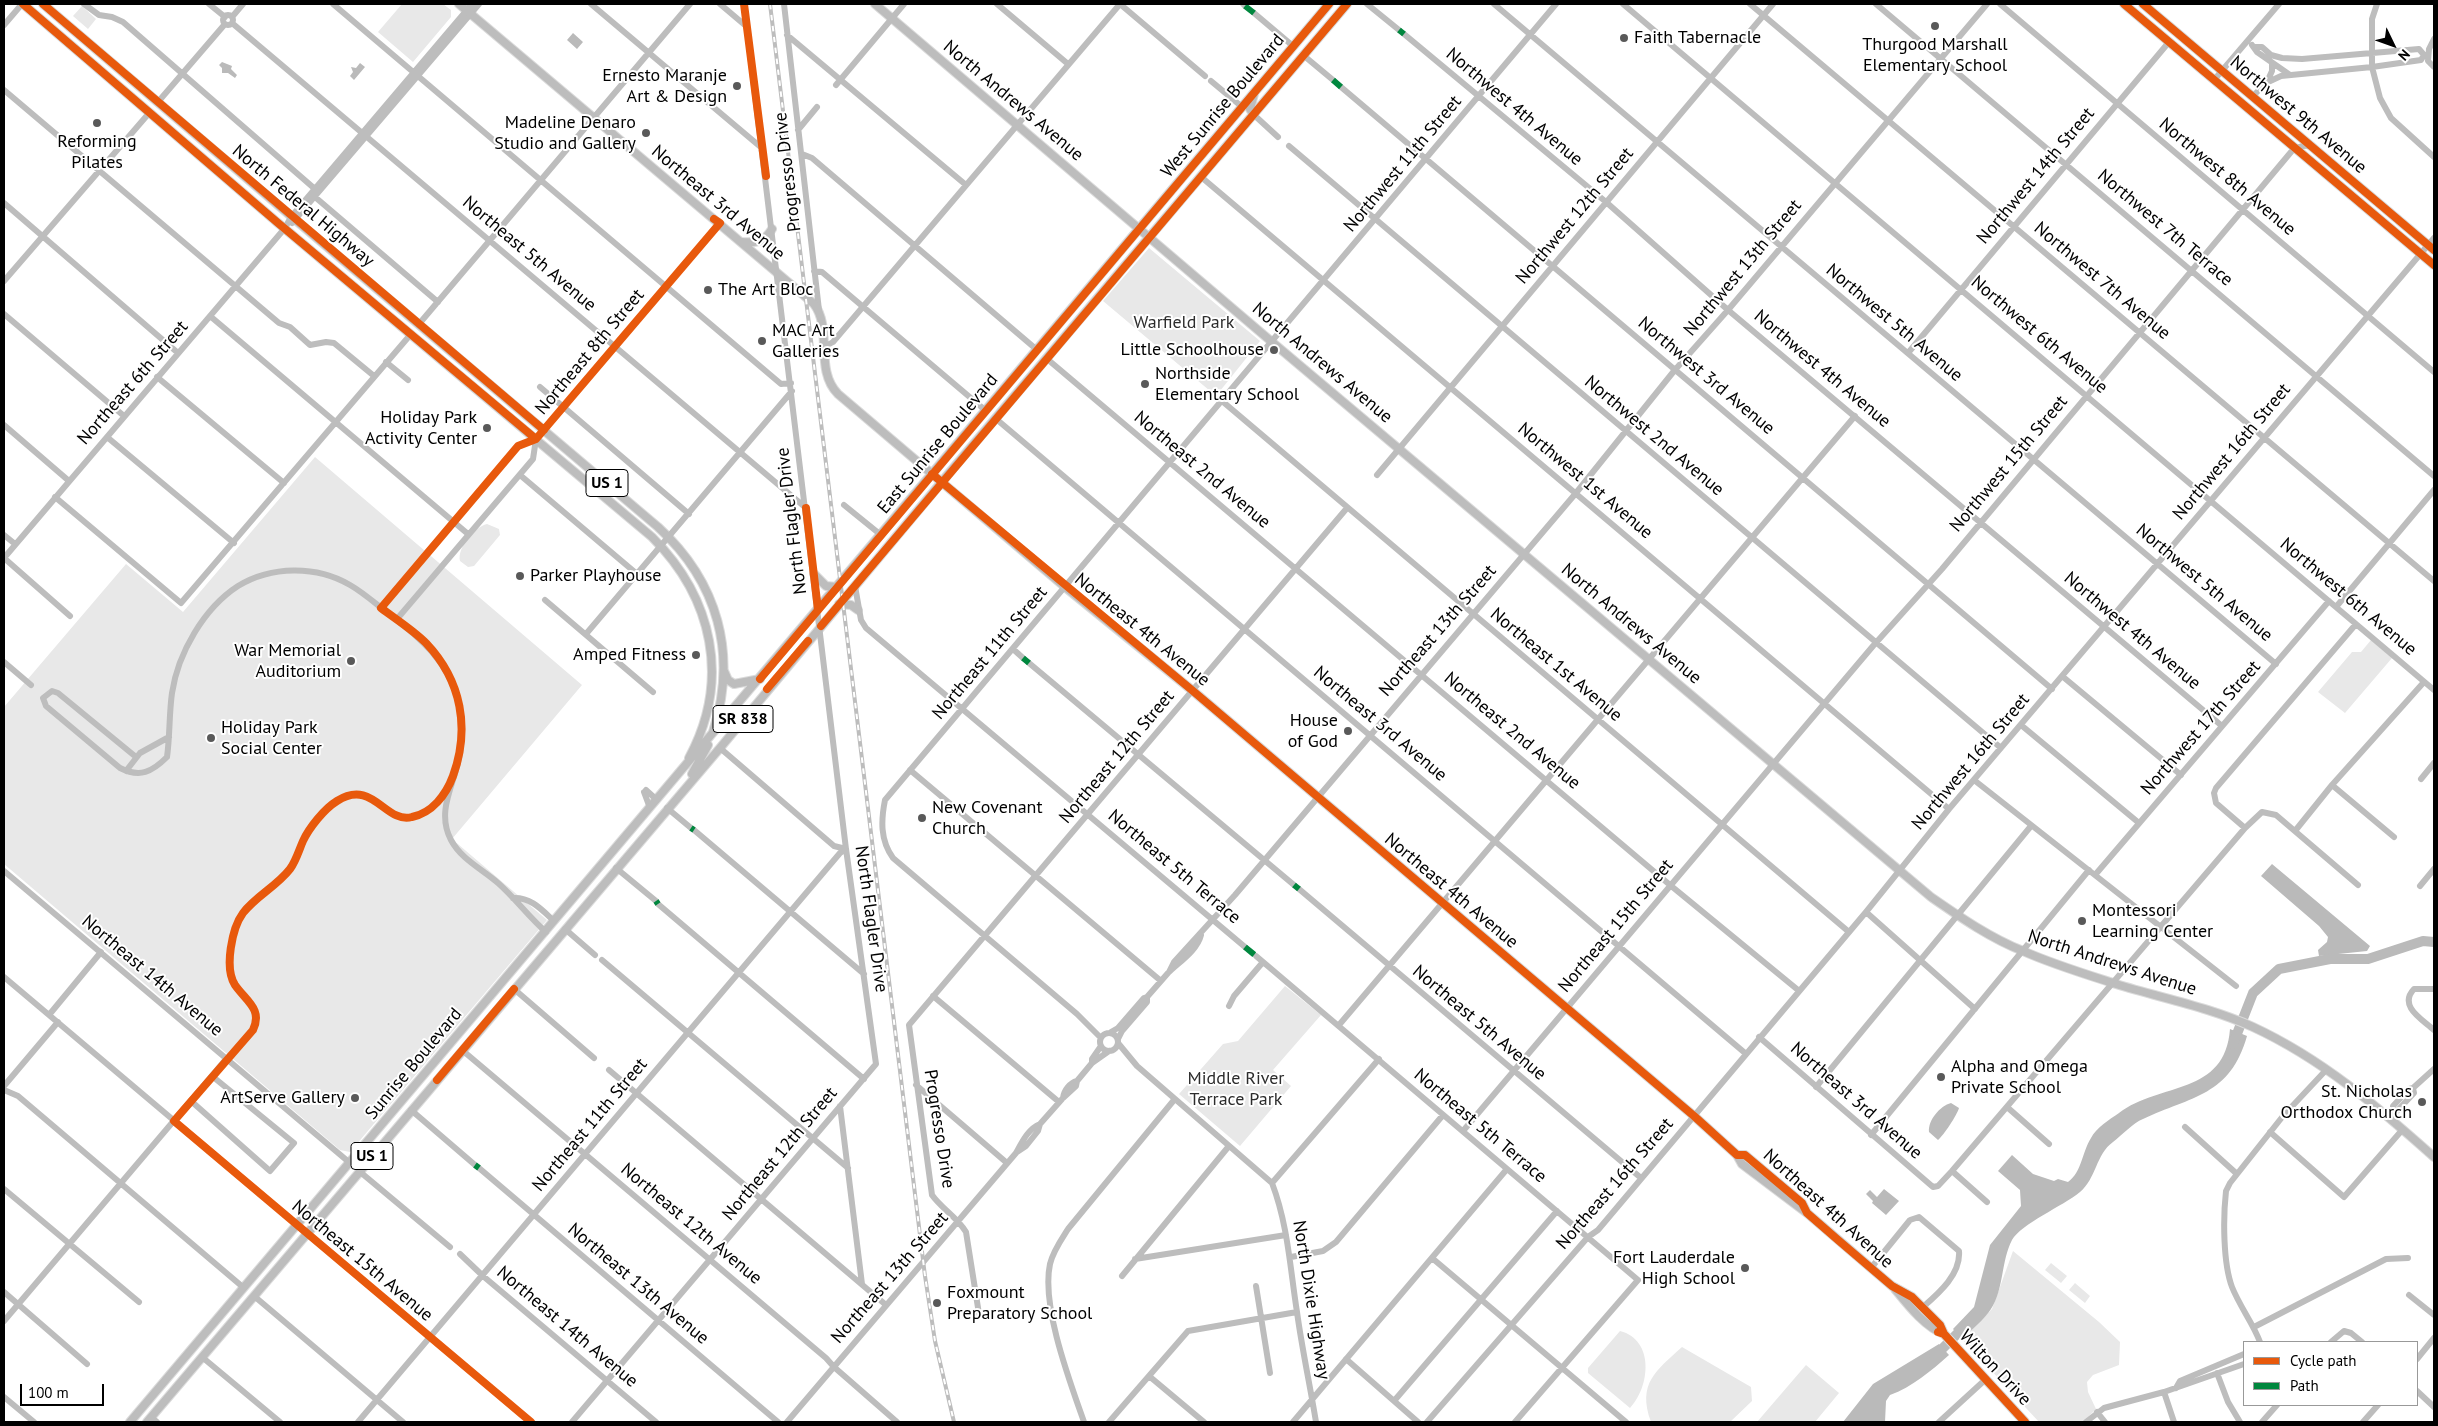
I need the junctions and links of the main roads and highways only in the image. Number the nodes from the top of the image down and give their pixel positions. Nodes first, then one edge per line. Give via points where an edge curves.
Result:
1 (23, 4) edge
2 (43, 4) edge
3 (459, 4) edge
4 (875, 4) edge
5 (1329, 4) edge
6 (1346, 4) edge
7 (2124, 4) edge
8 (2143, 4) edge
9 (470, 9) edge
10 (1256, 90) junction
11 (138, 102) junction
12 (158, 102) junction
13 (150, 112) junction
14 (172, 114) junction
15 (1253, 114) junction
16 (1140, 228) junction
17 (772, 229) road end
18 (1149, 236) junction
19 (742, 242) junction
20 (2431, 247) edge
21 (2434, 265) edge
22 (819, 310) joint
23 (398, 323) junction
24 (419, 324) junction
25 (411, 334) junction
26 (1049, 334) junction
27 (435, 338) junction
28 (1036, 349) junction
29 (1046, 358) junction
30 (1036, 370) junction
31 (838, 394) joint
32 (932, 474) junction
33 (941, 482) junction
34 (858, 562) junction
35 (814, 574) road end
36 (855, 586) junction
37 (838, 587) junction
38 (839, 604) junction
39 (858, 610) road end
40 (724, 670) junction
41 (760, 679) junction
42 (712, 735) junction
43 (682, 770) junction
44 (684, 789) junction
45 (606, 860) junction
46 (604, 882) junction
47 (554, 921) junction
48 (552, 944) junction
49 (465, 1026) junction
50 (462, 1050) junction
51 (2434, 1157) edge
52 (1892, 1286) junction
53 (1944, 1334) junction
54 (193, 1348) junction
55 (193, 1368) junction
56 (152, 1421) edge
57 (130, 1422) edge
58 (2025, 1422) edge

1 - 11 main road, North Federal Highway / US 1
2 - 12 main road, North Federal Highway / US 1
3 - 9 main road, Northeast 3rd Avenue
4 - 16 main road, North Andrews Avenue
5 - 10 main road, West Sunrise Boulevard / SR 838
6 - 15 main road, West Sunrise Boulevard / SR 838
7 - 21 main road, Northwest 9th Avenue
8 - 20 main road, Northwest 9th Avenue
9 - 19 main road, Northeast 3rd Avenue
10 - 15 main road via 1250,109
10 - 16 main road, West Sunrise Boulevard / SR 838
11 - 12 main road
11 - 13 main road, North Federal Highway / US 1
12 - 14 main road, North Federal Highway / US 1
13 - 14 main road
13 - 23 main road, North Federal Highway / US 1
14 - 24 main road, North Federal Highway / US 1
15 - 18 main road, West Sunrise Boulevard / SR 838
16 - 18 main road, North Andrews Avenue
16 - 26 main road, East Sunrise Boulevard / SR 838
17 - 19 main road via 757,243
18 - 29 main road, East Sunrise Boulevard / SR 838
18 - 51 main road, North Andrews Avenue via 1900,871 1958,915 2022,951 2252,1026 2326,1069 2391,1114
19 - 22 main road, Northeast 3rd Avenue
22 - 31 main road, Progresso Drive via 827,375
23 - 24 main road
23 - 25 main road, North Federal Highway / US 1
24 - 27 main road, North Federal Highway / US 1
25 - 27 main road
25 - 43 main road, North Federal Highway / US 1 via 661,546 693,589 708,629 712,660 708,710 698,741
26 - 28 main road, East Sunrise Boulevard / SR 838
26 - 29 main road via 1044,349
27 - 40 main road, North Federal Highway / US 1 via 669,536 695,569 712,602 721,635
28 - 30 main road via 1040,355
28 - 32 main road, East Sunrise Boulevard / SR 838
29 - 30 main road, East Sunrise Boulevard / SR 838
30 - 33 main road, East Sunrise Boulevard / SR 838
31 - 32 main road, Northeast 4th Avenue
32 - 33 main road, Northeast 4th Avenue
32 - 34 main road, East Sunrise Boulevard / SR 838
33 - 36 main road, East Sunrise Boulevard / SR 838
33 - 52 main road, Northeast 4th Avenue via 1193,691 1737,1155 1745,1155 1802,1203 1806,1213
34 - 36 main road
34 - 37 main road, East Sunrise Boulevard / SR 838
35 - 37 main road via 826,586
36 - 38 main road, East Sunrise Boulevard / SR 838
37 - 41 main road, East Sunrise Boulevard / SR 838
38 - 39 main road
38 - 44 main road, East Sunrise Boulevard / SR 838
40 - 41 main road via 728,680 734,684
40 - 42 main road, North Federal Highway / US 1 via 719,712
41 - 42 main road, East Sunrise Boulevard / SR 838
42 - 43 main road, East Sunrise Boulevard / SR 838
42 - 44 main road
43 - 45 main road, Sunrise Boulevard / US 1
44 - 46 main road, Sunrise Boulevard / US 1
45 - 46 main road
45 - 47 main road, Sunrise Boulevard / US 1
46 - 48 main road, Sunrise Boulevard / US 1
47 - 48 main road
47 - 49 main road, Sunrise Boulevard / US 1
48 - 50 main road, Sunrise Boulevard / US 1
49 - 50 main road
49 - 54 main road, Sunrise Boulevard / US 1
50 - 55 main road, Sunrise Boulevard / US 1
52 - 53 main road, Wilton Drive via 1935,1330
52 - 53 main road, Northeast 4th Avenue via 1923,1307 1940,1324
53 - 58 main road, Wilton Drive
54 - 55 main road
54 - 57 main road, Sunrise Boulevard / US 1
55 - 56 main road, Sunrise Boulevard / US 1

